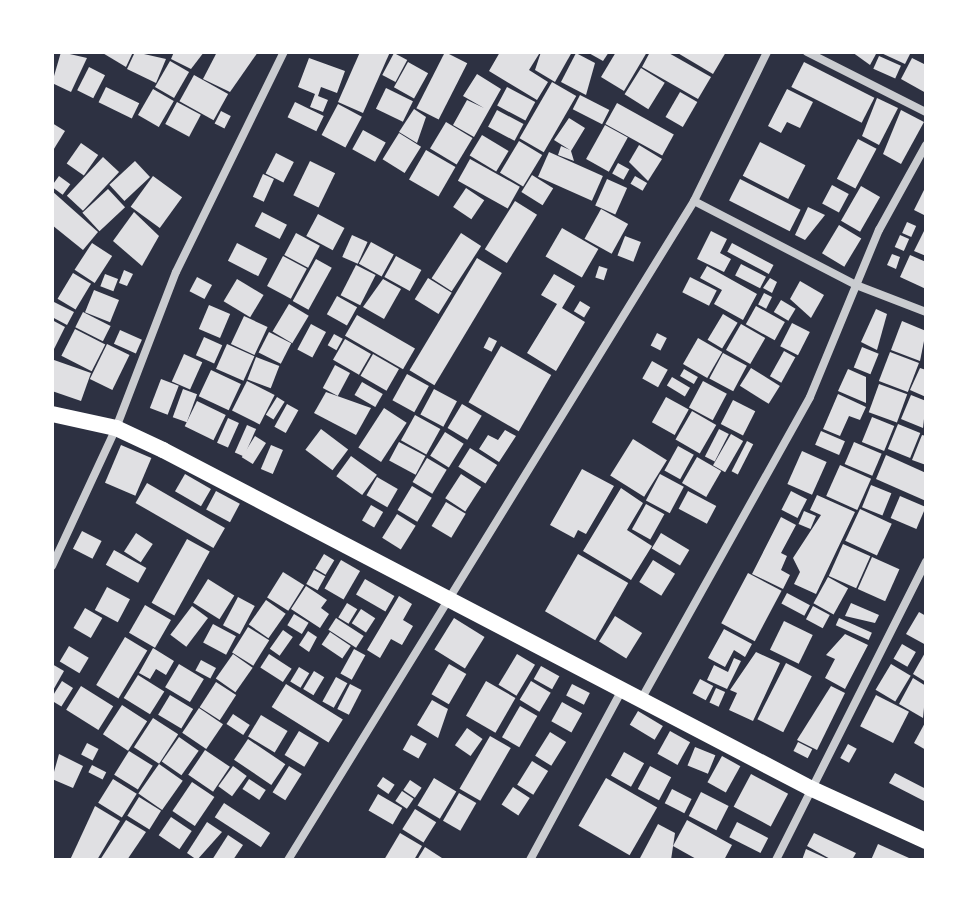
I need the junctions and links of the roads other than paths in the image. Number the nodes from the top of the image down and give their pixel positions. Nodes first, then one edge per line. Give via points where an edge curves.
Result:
1 (284, 52) edge
2 (767, 52) edge
3 (807, 52) edge
4 (926, 112) edge
5 (926, 145) edge
6 (694, 201) junction
7 (856, 285) junction
8 (926, 312) edge
9 (52, 414) edge
10 (116, 428) junction
11 (926, 562) edge
12 (52, 566) edge
13 (452, 596) junction
14 (625, 685) junction
15 (643, 696) junction
16 (810, 788) junction
17 (926, 841) edge
18 (288, 860) edge
19 (530, 860) edge
20 (776, 860) edge

1 - 10 street via 176,272
2 - 6 street
3 - 4 street
5 - 7 street
6 - 7 street
6 - 13 street
7 - 8 street
7 - 15 street via 810,397
9 - 10 main road
10 - 12 street
10 - 13 main road
11 - 16 street
13 - 14 main road
13 - 18 street
14 - 15 main road
14 - 19 street
15 - 16 main road
16 - 17 main road
16 - 20 street

